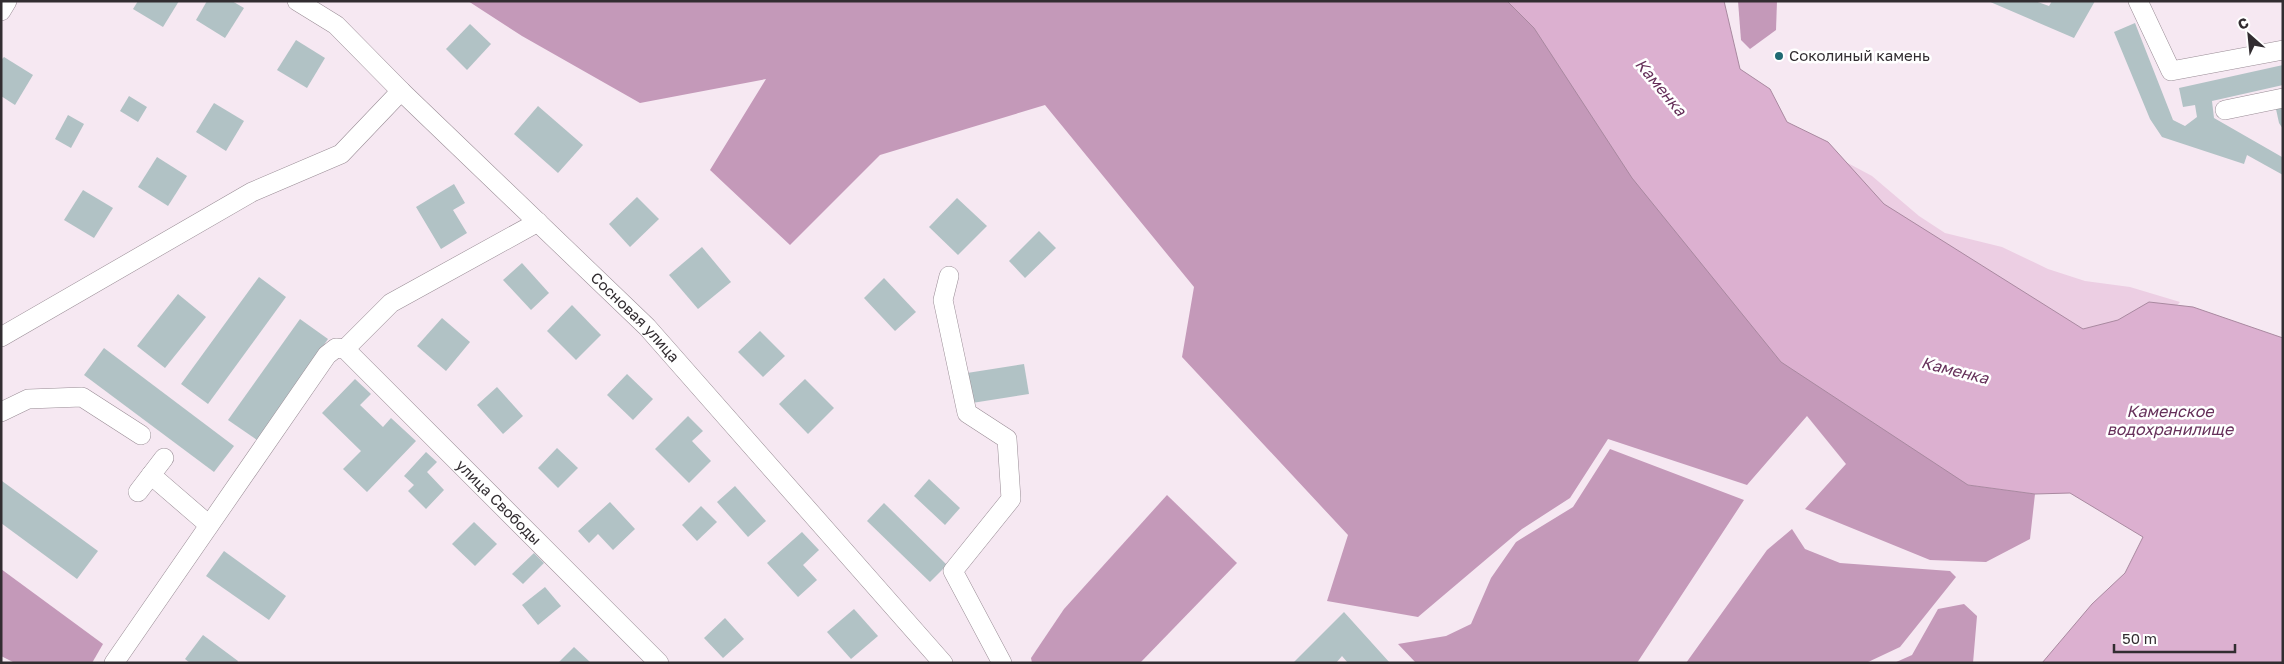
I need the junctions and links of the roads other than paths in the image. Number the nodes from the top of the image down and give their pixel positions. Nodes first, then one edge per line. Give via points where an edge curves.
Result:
1 (8, 1) edge
2 (297, 1) edge
3 (2138, 1) edge
4 (1, 11) edge
5 (2283, 50) edge
6 (401, 91) junction
7 (2283, 98) edge
8 (2225, 110) dead end
9 (538, 222) junction
10 (949, 276) dead end
11 (1, 337) edge
12 (340, 348) junction
13 (1, 412) edge
14 (141, 435) dead end
15 (164, 458) dead end
16 (151, 475) junction
17 (138, 492) dead end
18 (209, 525) junction
19 (114, 663) edge
20 (660, 663) edge
21 (943, 663) edge
22 (1002, 663) edge

1 - 4 street
2 - 6 street, Сосновая улица via 336,25
3 - 5 street via 2171,71
6 - 9 street, Сосновая улица
6 - 11 street via 341,154 252,192
7 - 8 street
9 - 12 street via 391,303
9 - 21 street, Сосновая улица via 648,327
10 - 22 street via 943,300 967,413 1007,439 1012,499 953,571
12 - 18 street via 327,355
12 - 20 street, улица Свободы
13 - 14 street via 28,399 82,397
15 - 16 street
16 - 17 street
16 - 18 street
18 - 19 street

